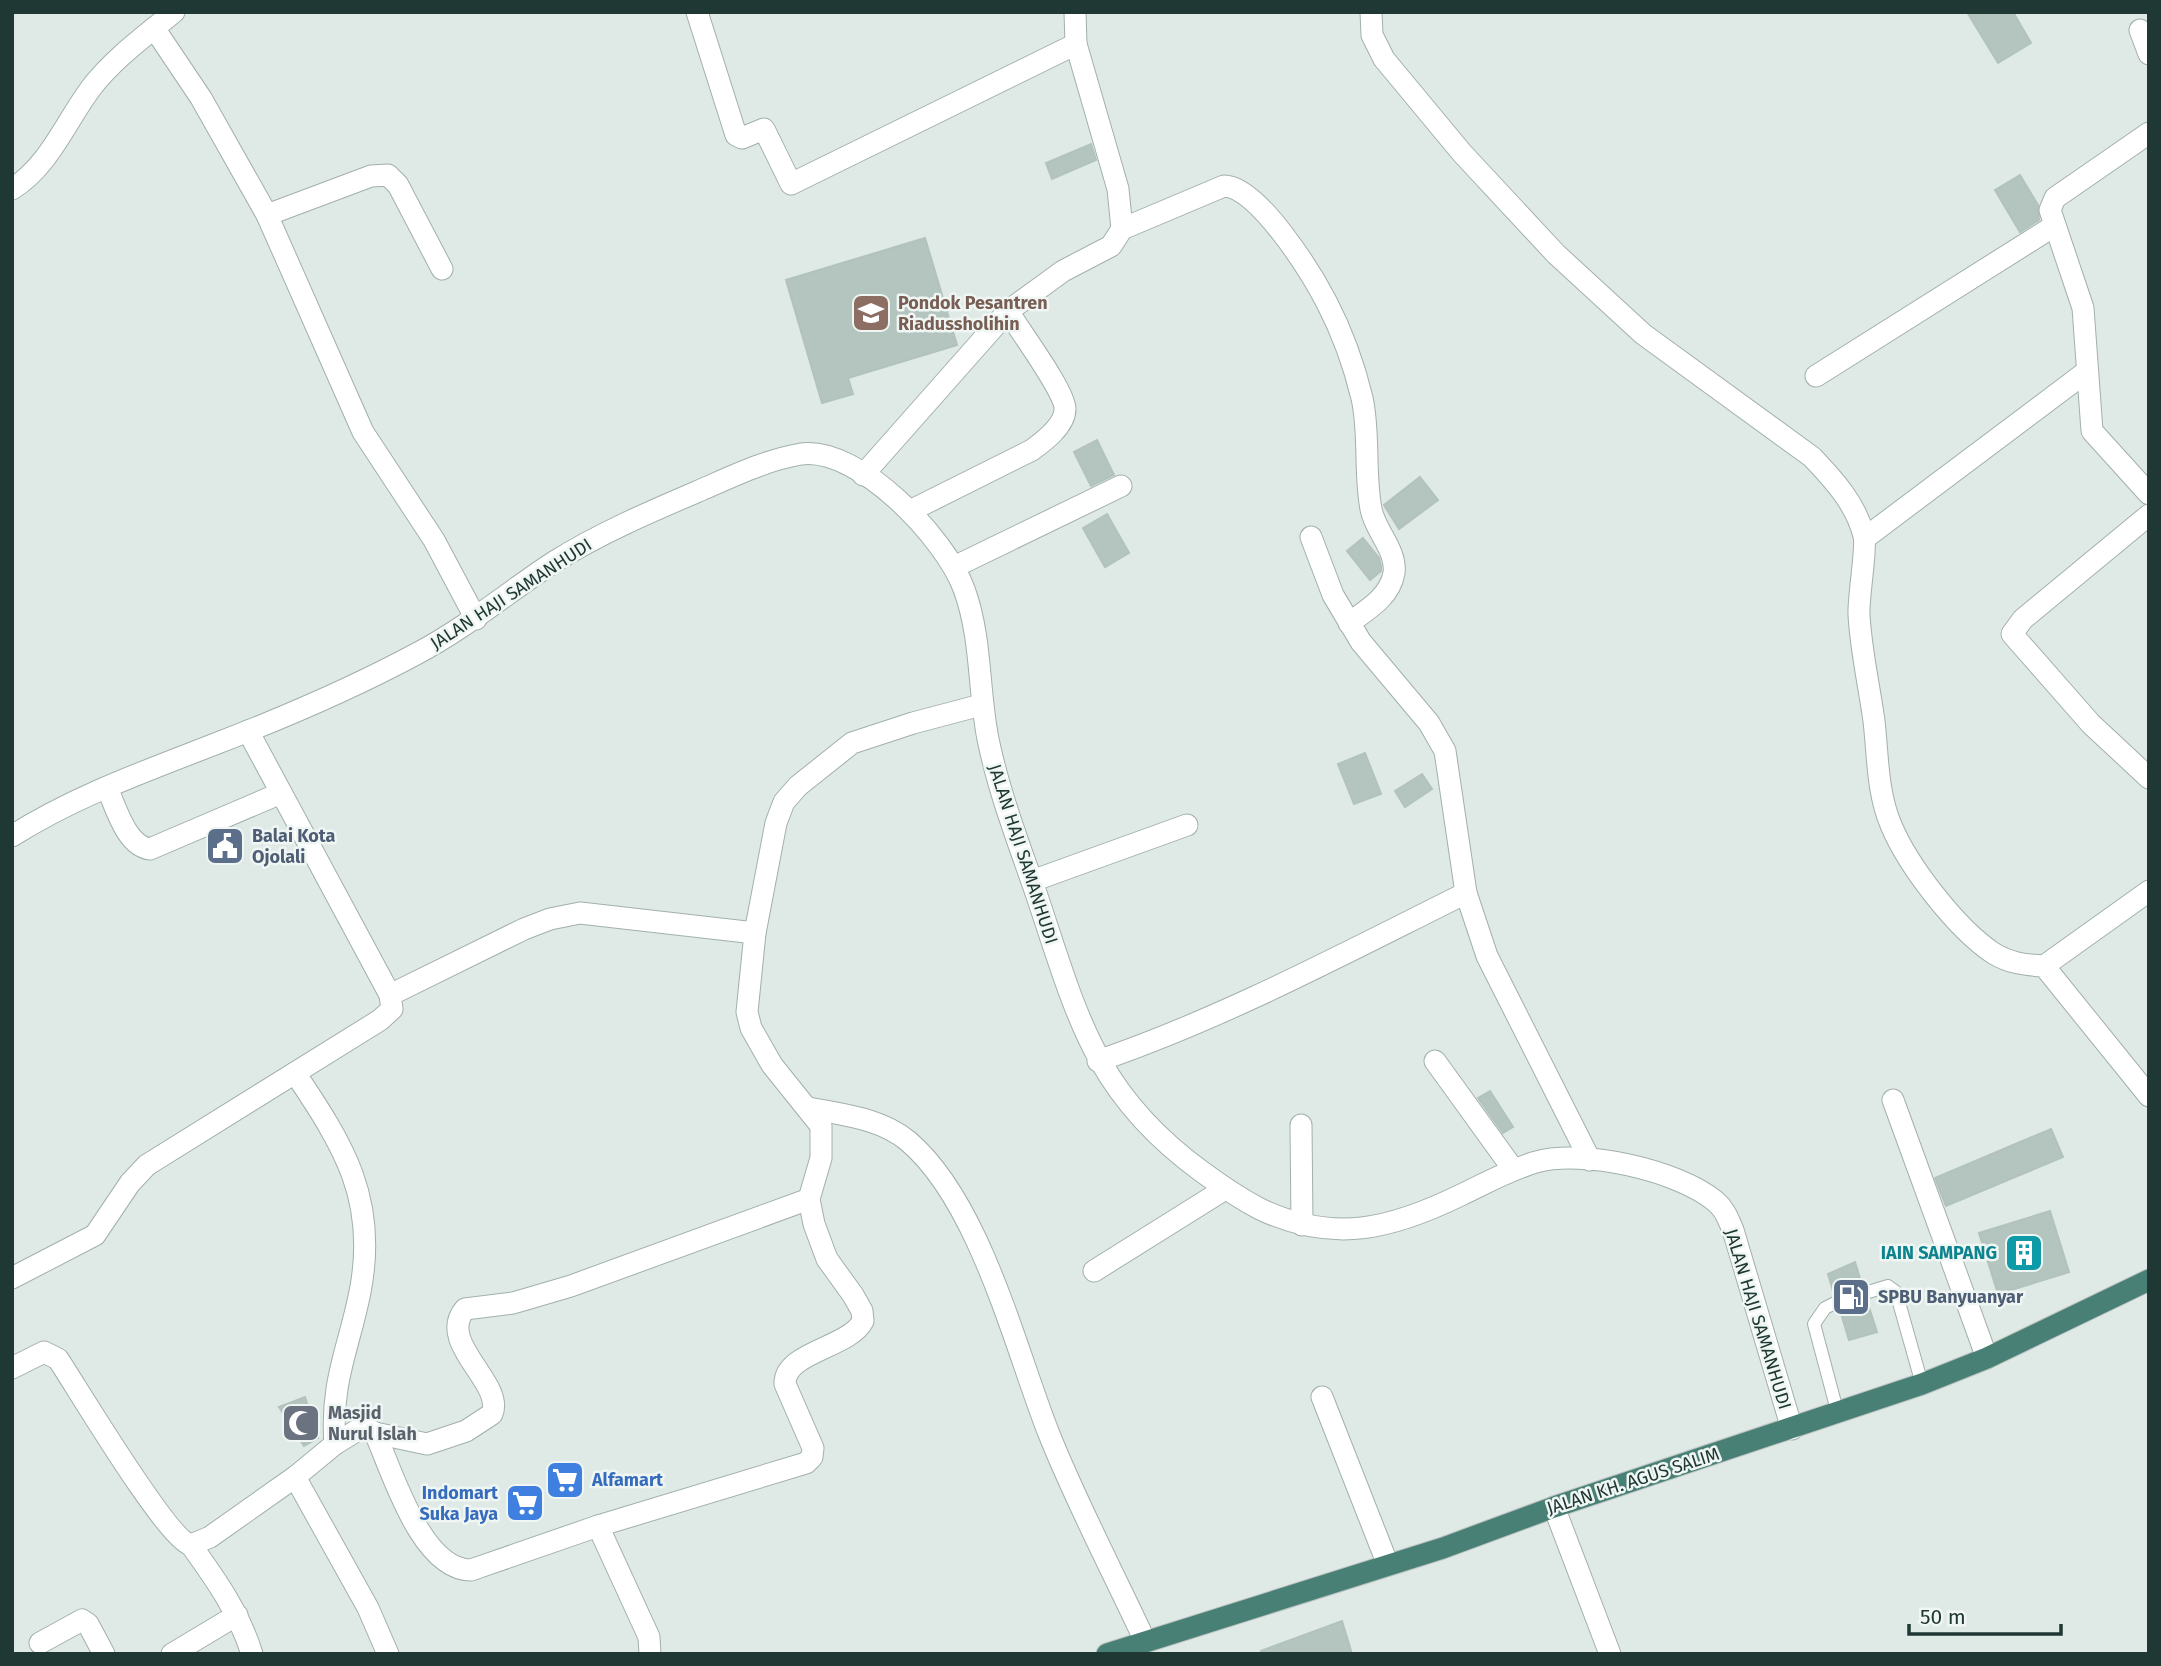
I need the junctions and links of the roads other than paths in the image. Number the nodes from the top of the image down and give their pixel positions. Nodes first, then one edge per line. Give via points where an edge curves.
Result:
1 (174, 12) edge
2 (697, 12) edge
3 (1075, 12) edge
4 (1371, 12) edge
5 (154, 28) junction
6 (2140, 30) dead end
7 (1076, 44) junction
8 (2149, 54) edge
9 (2149, 133) edge
10 (12, 189) edge
11 (267, 215) junction
12 (2054, 226) junction
13 (1122, 229) junction
14 (442, 269) dead end
15 (1008, 311) junction
16 (2086, 372) junction
17 (1816, 376) dead end
18 (863, 475) junction
19 (1121, 486) dead end
20 (2149, 494) edge
21 (909, 511) junction
22 (2149, 516) edge
23 (1311, 537) dead end
24 (1865, 538) junction
25 (954, 567) junction
26 (476, 619) junction
27 (1349, 623) junction
28 (981, 705) junction
29 (248, 731) junction
30 (2149, 778) edge
31 (107, 788) junction
32 (281, 793) junction
33 (1187, 825) dead end
34 (12, 836) edge
35 (1032, 881) junction
36 (2149, 891) edge
37 (1466, 893) junction
38 (755, 933) junction
39 (2044, 966) junction
40 (390, 995) junction
41 (1098, 1061) junction
42 (1435, 1061) dead end
43 (295, 1073) junction
44 (2149, 1096) edge
45 (1893, 1100) dead end
46 (808, 1108) junction
47 (1301, 1125) dead end
48 (1590, 1160) junction
49 (1513, 1169) junction
50 (1225, 1189) junction
51 (809, 1199) junction
52 (1302, 1225) junction
53 (1094, 1271) dead end
54 (12, 1278) edge
55 (2149, 1280) edge
56 (1865, 1293) dead end
57 (1837, 1302) dead end
58 (1987, 1359) junction
59 (12, 1368) edge
60 (1922, 1384) junction
61 (1322, 1397) dead end
62 (1838, 1414) junction
63 (1791, 1429) junction
64 (375, 1433) junction
65 (335, 1444) junction
66 (295, 1477) junction
67 (1554, 1507) junction
68 (598, 1526) junction
69 (191, 1545) junction
70 (1388, 1565) junction
71 (237, 1615) junction
72 (1145, 1641) junction
73 (40, 1643) dead end
74 (104, 1654) edge
75 (172, 1654) edge
76 (252, 1654) edge
77 (388, 1654) edge
78 (650, 1654) edge
79 (1107, 1654) edge
80 (1610, 1654) edge

1 - 5 street
2 - 7 street via 736,135 742,138 764,129 791,184
3 - 7 street
4 - 24 street via 1372,35 1384,59 1462,153 1556,254 1643,334 1812,457 1836,481
5 - 10 street via 92,86 47,156 28,179
5 - 11 street via 201,98
6 - 8 street
7 - 13 street via 1118,189
9 - 12 street via 2055,198 2050,210
11 - 14 street via 371,176 388,176 398,184
11 - 26 street via 363,432 434,540
12 - 16 street via 2083,307
12 - 17 street
13 - 15 street via 1111,246 1063,271
13 - 27 street via 1224,186 1238,188 1287,241 1326,302 1362,399 1371,512 1394,563 1388,590
15 - 18 street
15 - 21 street via 1054,384 1064,414 1044,442
16 - 20 street via 2092,430
16 - 24 street
18 - 21 street, JALAN HAJI SAMANHUDI
18 - 26 street, JALAN HAJI SAMANHUDI via 818,454 746,471 599,537 554,562
19 - 25 street
21 - 25 street, JALAN HAJI SAMANHUDI
22 - 30 street via 2023,619 2012,634 2091,724
23 - 27 street
24 - 39 street via 1859,612 1862,661 1874,720 1878,777 1890,824 1909,861 1958,920 1993,953 2020,965
25 - 28 street, JALAN HAJI SAMANHUDI via 977,639
26 - 29 street, JALAN HAJI SAMANHUDI via 389,668
27 - 37 street via 1429,723 1445,751
28 - 35 street, JALAN HAJI SAMANHUDI via 999,788
28 - 38 street via 852,743 798,786 784,802 776,823
29 - 31 street, JALAN HAJI SAMANHUDI
29 - 32 street
31 - 32 street via 130,836 150,849
31 - 34 street, JALAN HAJI SAMANHUDI
32 - 40 street
33 - 35 street
35 - 41 street, JALAN HAJI SAMANHUDI via 1070,996
36 - 39 street
37 - 41 street via 1233,1008
37 - 48 street via 1487,956
38 - 40 street via 580,913 524,929
38 - 46 street via 747,1012 751,1028 772,1065
39 - 44 street
40 - 43 street via 392,1006 386,1016
41 - 50 street, JALAN HAJI SAMANHUDI via 1146,1125
42 - 49 street
43 - 54 street via 138,1173 96,1236
43 - 65 street via 349,1161 365,1219 360,1292 338,1370 332,1411
45 - 58 street
46 - 51 street via 821,1126 823,1140
46 - 72 street via 888,1127 929,1163 954,1199 999,1293 1050,1435
47 - 52 street
48 - 49 street, JALAN HAJI SAMANHUDI via 1564,1157
48 - 63 street, JALAN HAJI SAMANHUDI via 1663,1175 1723,1209 1747,1271
49 - 52 street, JALAN HAJI SAMANHUDI via 1391,1223 1335,1231
50 - 52 street, JALAN HAJI SAMANHUDI
50 - 53 street
51 - 64 street via 571,1286 513,1303 465,1309 459,1316 458,1332 494,1401 492,1414 466,1431 427,1444
51 - 68 street via 821,1245 862,1311 863,1321 852,1334 793,1366 786,1376 812,1457 801,1466
55 - 58 highway, JALAN KH. AGUS SALIM
56 - 60 lane via 1888,1286 1896,1292
57 - 62 lane via 1825,1308 1814,1324
58 - 60 highway, JALAN KH. AGUS SALIM
59 - 69 street via 44,1352 58,1359 159,1515
60 - 62 highway, JALAN KH. AGUS SALIM
61 - 70 street
62 - 63 highway, JALAN KH. AGUS SALIM
63 - 67 highway, JALAN KH. AGUS SALIM
64 - 65 street via 364,1426
64 - 68 street via 421,1535 454,1567 471,1570
65 - 66 street
66 - 69 street via 211,1538
66 - 77 street via 368,1608
67 - 70 highway, JALAN KH. AGUS SALIM
67 - 80 street
68 - 78 street via 649,1637
69 - 71 street
70 - 72 highway, JALAN KH. AGUS SALIM
71 - 75 street
71 - 76 street
72 - 79 highway, JALAN KH. AGUS SALIM
73 - 74 street via 82,1620

